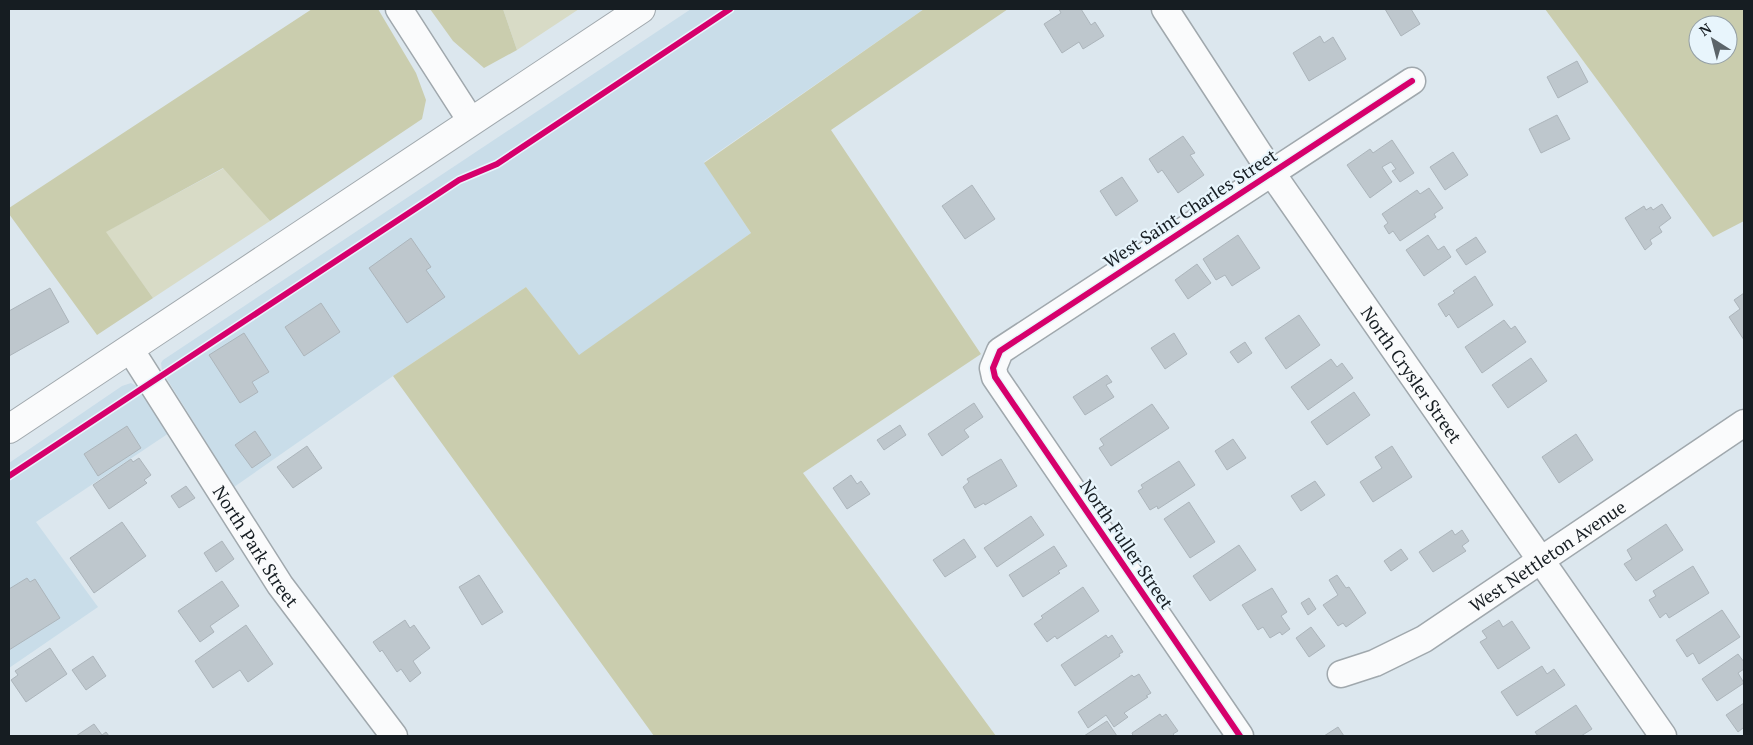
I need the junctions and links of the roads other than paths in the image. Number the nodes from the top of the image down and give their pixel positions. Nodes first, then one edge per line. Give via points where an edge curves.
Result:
1 (399, 9) edge
2 (640, 9) edge
3 (1165, 9) edge
4 (1412, 81) dead end
5 (471, 121) junction
6 (1271, 172) junction
7 (130, 349) junction
8 (993, 368) joint
9 (1744, 423) edge
10 (9, 429) edge
11 (1542, 560) junction
12 (1340, 674) dead end
13 (394, 736) edge
14 (1240, 736) edge
15 (1663, 736) edge

1 - 5 street
2 - 5 main road
3 - 6 street, North Crysler Street
4 - 6 street, West Saint Charles Street
5 - 7 main road
6 - 8 street, West Saint Charles Street via 1000,351
6 - 11 street, North Crysler Street
7 - 10 main road
7 - 13 street, North Park Street via 280,585
8 - 14 street, North Fuller Street via 995,377
9 - 11 street, West Nettleton Avenue
11 - 12 street, West Nettleton Avenue via 1424,638 1375,663
11 - 15 street, North Crysler Street

